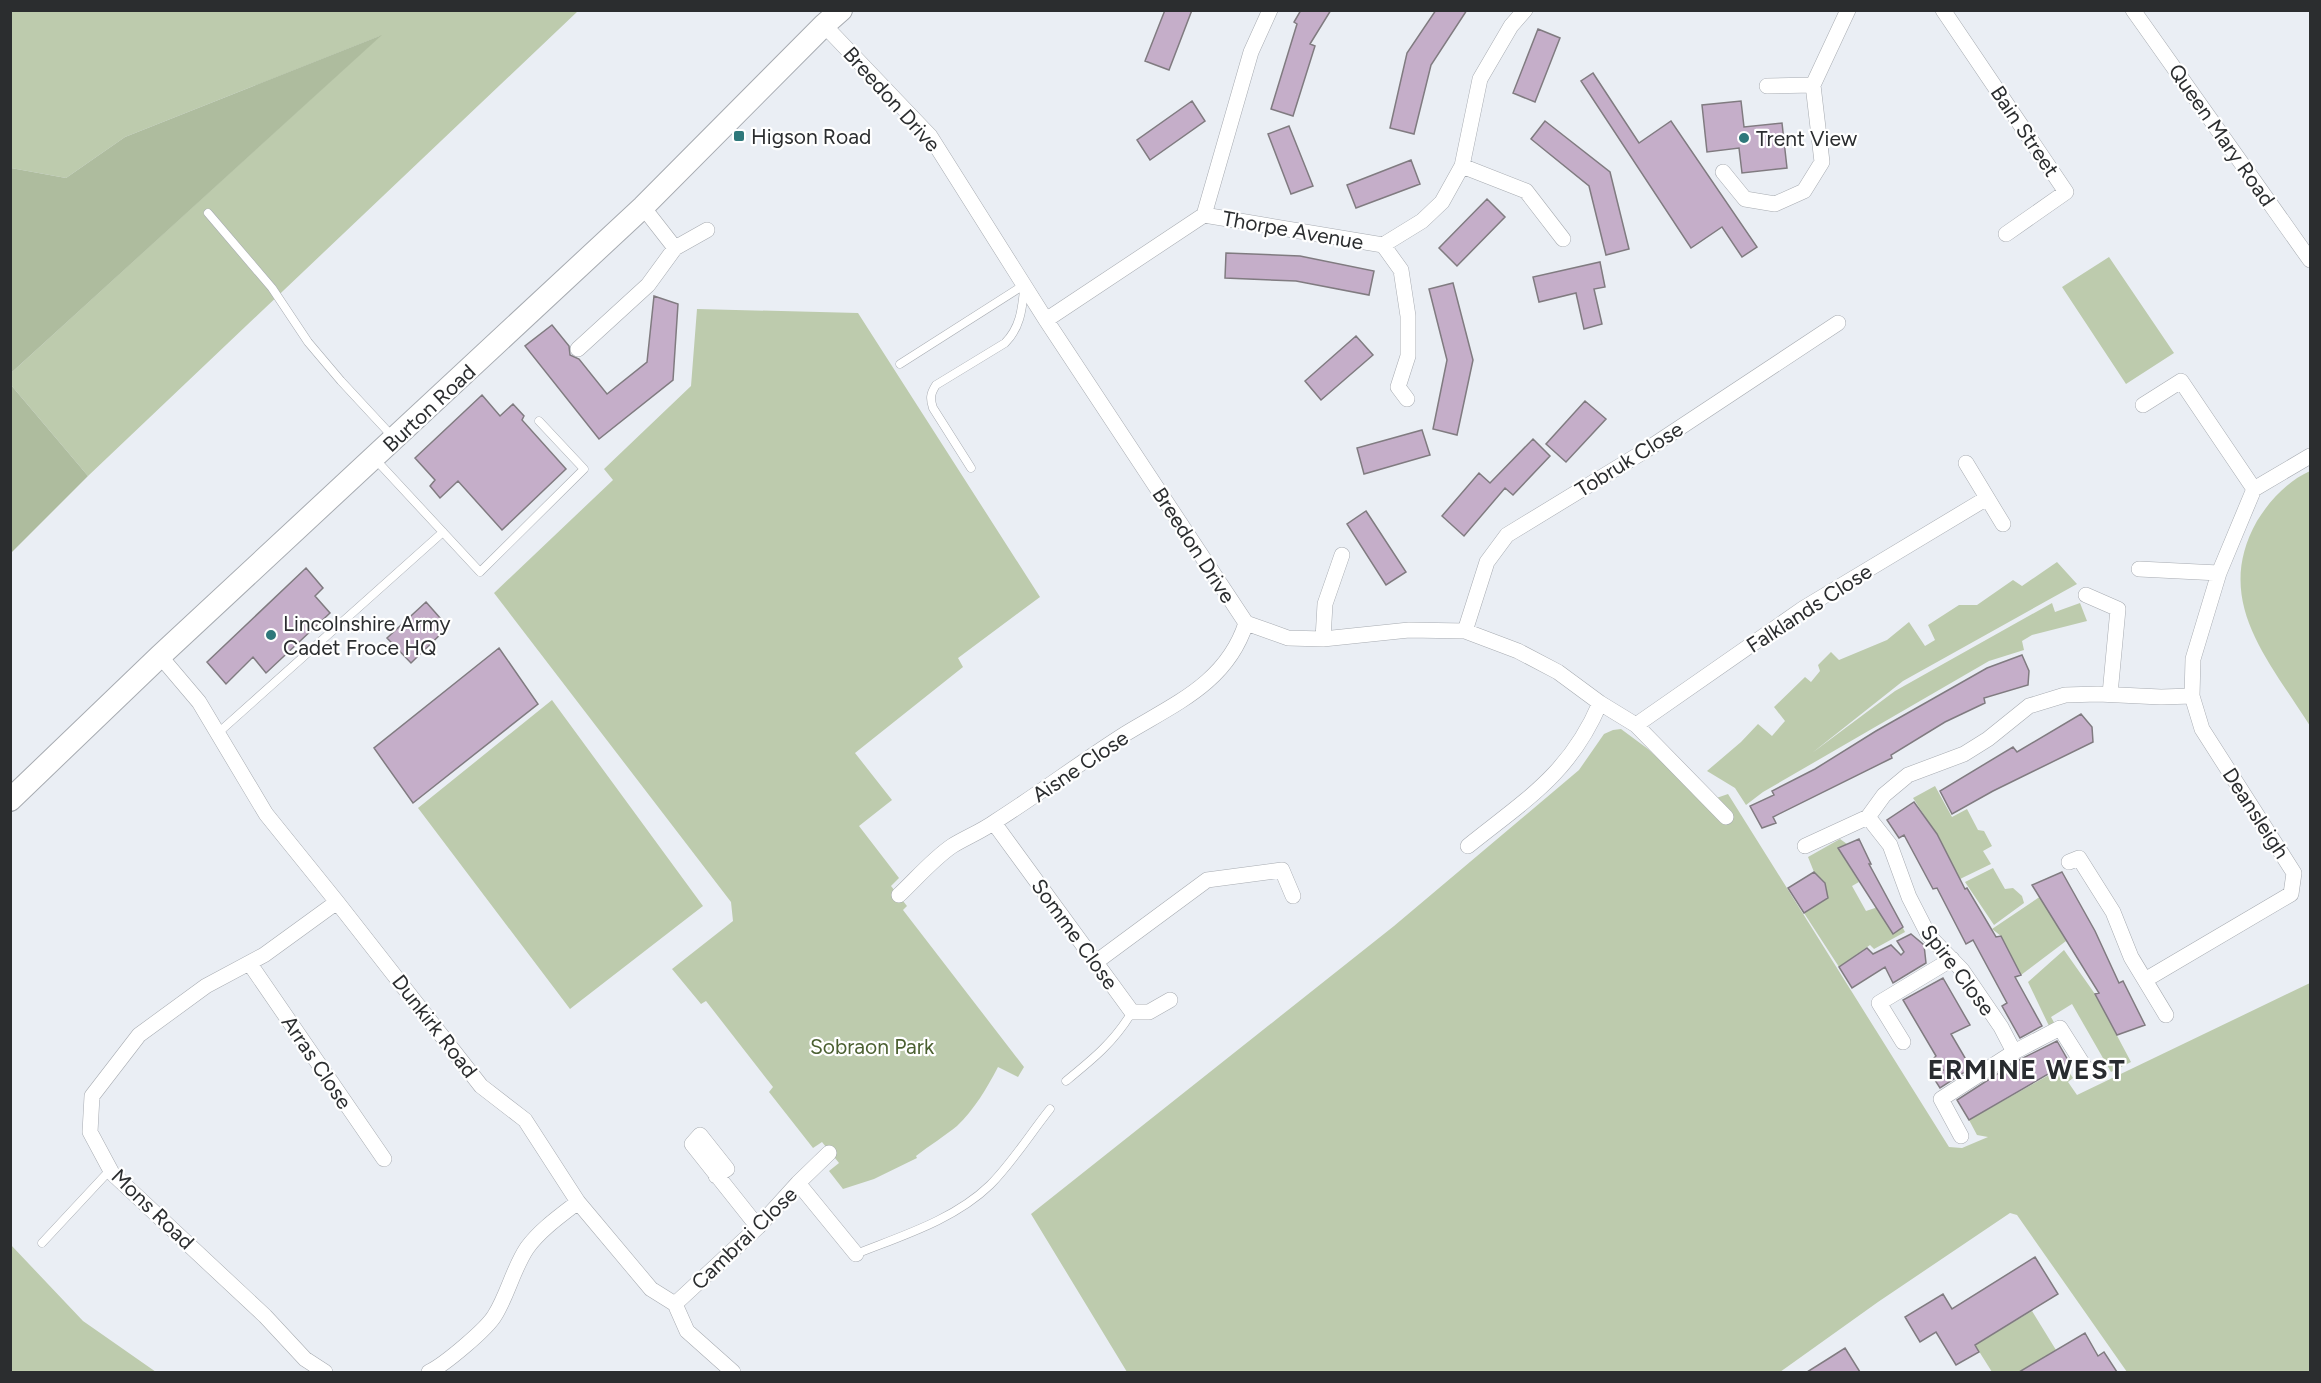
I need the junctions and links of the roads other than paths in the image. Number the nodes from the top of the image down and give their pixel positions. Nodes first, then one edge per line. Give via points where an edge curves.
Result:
1 (1270, 10) edge
2 (1526, 10) edge
3 (1848, 10) edge
4 (1943, 10) edge
5 (2133, 10) edge
6 (833, 18) edge
7 (1767, 86) dead end
8 (1813, 86) junction
9 (1462, 166) junction
10 (1723, 172) dead end
11 (643, 207) junction
12 (208, 213) dead end
13 (1204, 215) junction
14 (707, 230) dead end
15 (2006, 234) dead end
16 (1563, 238) dead end
17 (1383, 245) junction
18 (675, 248) junction
19 (2310, 260) edge
20 (1024, 285) junction
21 (1046, 320) junction
22 (1838, 323) dead end
23 (578, 349) dead end
24 (900, 364) dead end
25 (1407, 399) dead end
26 (2144, 405) dead end
27 (539, 421) dead end
28 (395, 439) junction
29 (2310, 456) edge
30 (375, 458) junction
31 (1966, 463) dead end
32 (971, 468) dead end
33 (2254, 489) junction
34 (1987, 498) junction
35 (2002, 524) dead end
36 (443, 532) junction
37 (1342, 555) dead end
38 (2139, 569) dead end
39 (2219, 573) junction
40 (2086, 595) dead end
41 (1246, 623) junction
42 (1465, 631) junction
43 (1323, 639) junction
44 (160, 656) junction
45 (2110, 694) junction
46 (2192, 696) junction
47 (1600, 703) junction
48 (1636, 725) junction
49 (218, 733) junction
50 (10, 800) edge
51 (1726, 817) dead end
52 (1868, 817) junction
53 (994, 823) junction
54 (1467, 846) dead end
55 (1805, 846) dead end
56 (2078, 858) dead end
57 (899, 895) dead end
58 (1293, 896) dead end
59 (337, 902) junction
60 (1952, 958) junction
61 (1096, 962) junction
62 (250, 964) junction
63 (2145, 980) junction
64 (1170, 1000) dead end
65 (1132, 1012) junction
66 (2166, 1015) dead end
67 (1903, 1042) dead end
68 (2014, 1052) junction
69 (2086, 1070) dead end
70 (1066, 1081) dead end
71 (1050, 1109) dead end
72 (1961, 1136) dead end
73 (829, 1153) dead end
74 (384, 1159) dead end
75 (110, 1170) junction
76 (716, 1176) dead end
77 (798, 1183) junction
78 (578, 1202) junction
79 (758, 1227) junction
80 (42, 1243) dead end
81 (856, 1254) joint
82 (675, 1304) junction
83 (440, 1370) edge
84 (325, 1372) edge
85 (733, 1372) edge

1 - 13 street via 1251,52
2 - 9 street, Thorpe Avenue via 1511,26 1480,79
3 - 8 street
4 - 15 street, Bain Street via 2066,192
5 - 19 street, Queen Mary Road
6 - 11 main road, Burton Road
6 - 20 street, Breedon Drive via 930,136
7 - 8 street
8 - 10 street via 1822,162 1804,191 1775,204 1745,199
9 - 16 street via 1526,191
9 - 17 street, Thorpe Avenue via 1442,202 1422,221
11 - 18 street
11 - 28 main road, Burton Road
12 - 28 lane via 272,288 340,381
13 - 17 street, Thorpe Avenue
13 - 21 street
14 - 18 street
17 - 25 street via 1401,270 1408,356 1398,387
18 - 23 street via 648,285
20 - 21 street, Breedon Drive
20 - 24 lane
20 - 32 lane via 1014,334 936,385 932,392 933,408
21 - 41 street, Breedon Drive
22 - 42 street, Tobruk Close via 1643,452 1506,535 1487,562
26 - 33 street via 2181,381
27 - 36 lane via 584,470 480,572
28 - 30 main road, Burton Road
29 - 33 street
30 - 36 lane
30 - 44 main road, Burton Road
31 - 34 street
33 - 39 street, Deansleigh
34 - 35 street
34 - 48 street, Falklands Close via 1804,608
36 - 49 lane
37 - 43 street via 1325,604
38 - 39 street
39 - 46 street, Deansleigh via 2193,659
40 - 45 street via 2118,609
41 - 43 street, Breedon Drive via 1288,638
41 - 53 street, Aisne Close via 1239,643 1200,688
42 - 43 street, Breedon Drive via 1409,630
42 - 47 street, Breedon Drive via 1518,651 1558,672
44 - 49 street, Dunkirk Road via 199,702
44 - 50 main road, Burton Road
45 - 46 street
45 - 52 street via 2065,695 2029,706 1964,754 1908,775 1884,795
46 - 63 street, Deansleigh via 2202,729 2294,873 2291,894
47 - 48 street, Breedon Drive
47 - 54 street via 1588,731 1560,769 1532,797
48 - 51 street, Breedon Drive
49 - 59 street, Dunkirk Road via 266,814
52 - 55 street
52 - 60 street, Spire Close via 1890,845 1909,897 1929,936
53 - 57 street, Aisne Close via 951,847
53 - 61 street, Somme Close
56 - 63 street via 2113,912
58 - 61 street via 1282,870 1208,880
59 - 62 street, Mons Road
59 - 78 street, Dunkirk Road via 481,1086 525,1120
60 - 67 street via 1879,1003
60 - 68 street, Spire Close
61 - 65 street, Somme Close
62 - 74 street, Arras Close
62 - 75 street, Mons Road via 207,986 139,1035 92,1096 90,1132
63 - 66 street
64 - 65 street, Somme Close via 1149,1012
65 - 70 lane via 1120,1033
68 - 69 street via 2060,1028
68 - 72 street via 1941,1099
71 - 81 lane via 990,1185 958,1209
73 - 77 street
75 - 80 lane
75 - 84 street, Mons Road via 265,1316 305,1359
76 - 79 street
77 - 79 street, Cambrai Close
77 - 81 street, Cambrai Close
78 - 82 street, Dunkirk Road via 651,1288
78 - 83 street via 527,1248 495,1317
79 - 82 street, Cambrai Close
82 - 85 street via 687,1331

